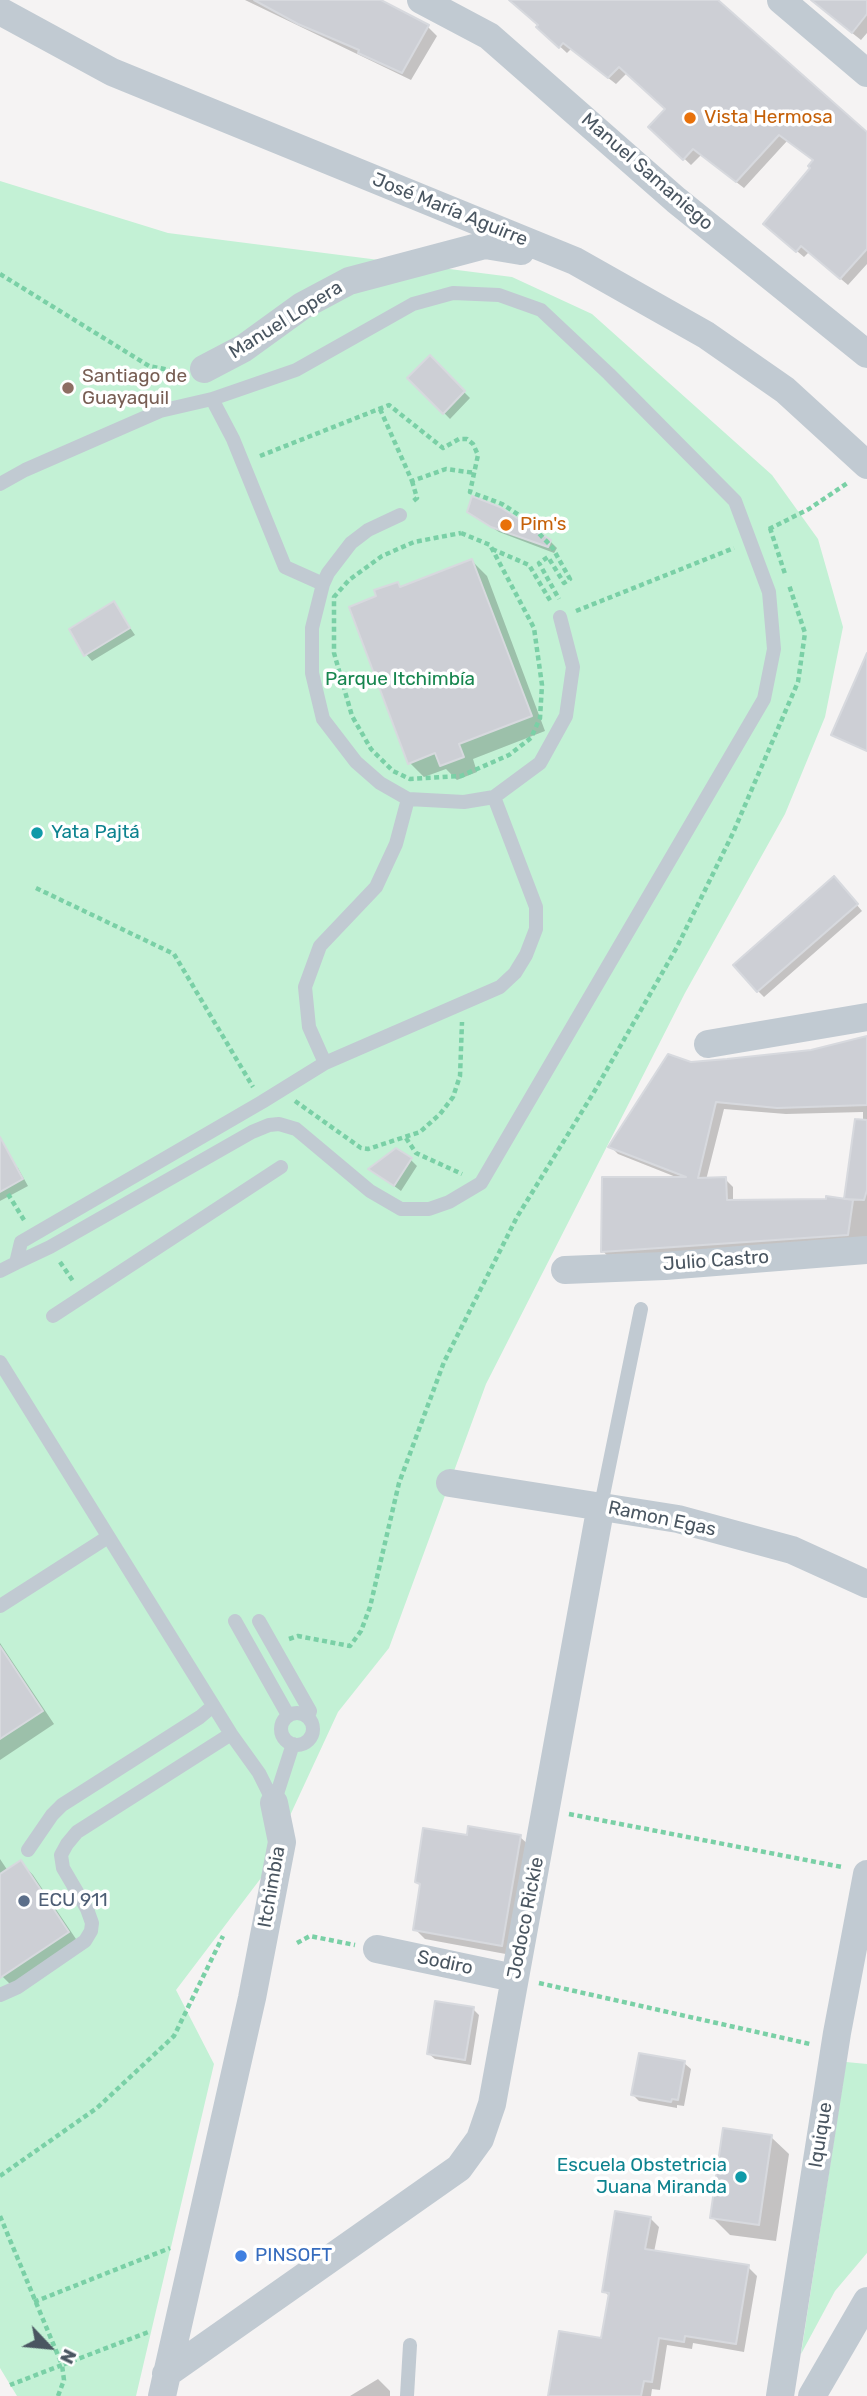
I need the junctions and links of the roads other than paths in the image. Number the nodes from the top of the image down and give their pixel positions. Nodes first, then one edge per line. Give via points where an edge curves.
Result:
1 (421, 0) edge
2 (781, 0) edge
3 (810, 0) edge
4 (0, 11) edge
5 (867, 47) edge
6 (867, 73) edge
7 (575, 261) junction
8 (867, 354) edge
9 (204, 369) road end
10 (212, 400) junction
11 (861, 472) edge
12 (0, 484) edge
13 (400, 515) dead end
14 (323, 584) junction
15 (565, 615) road end
16 (494, 797) junction
17 (408, 799) junction
18 (867, 1017) edge
19 (708, 1044) dead end
20 (325, 1063) junction
21 (281, 1167) dead end
22 (867, 1250) edge
23 (16, 1263) junction
24 (565, 1270) dead end
25 (0, 1271) edge
26 (641, 1309) dead end
27 (53, 1316) dead end
28 (0, 1362) edge
29 (450, 1483) dead end
30 (601, 1505) junction
31 (108, 1537) junction
32 (867, 1584) edge
33 (0, 1606) edge
34 (235, 1621) dead end
35 (259, 1621) dead end
36 (214, 1706) junction
37 (288, 1715) junction
38 (308, 1717) junction
39 (231, 1734) junction
40 (293, 1744) junction
41 (274, 1803) junction
42 (28, 1850) dead end
43 (860, 1872) edge
44 (377, 1949) road end
45 (514, 1978) junction
46 (0, 1995) edge
47 (867, 2301) edge
48 (410, 2345) dead end
49 (164, 2385) edge
50 (407, 2396) edge
51 (780, 2396) edge
52 (812, 2396) edge

1 - 8 street, Manuel Samaniego via 489,36 676,200
2 - 6 street
3 - 5 street
4 - 7 street, José María Aguirre via 112,72
7 - 9 street, Manuel Lopera via 485,245 349,281
7 - 11 street, José María Aguirre via 706,335 785,390
10 - 12 lane via 160,411
10 - 14 lane via 233,439 285,567
10 - 23 lane via 296,370 413,304 453,293 499,295 541,310 735,501 769,592 774,649 764,699 481,1183 429,1209 401,1209 370,1191 296,1129 269,1125
13 - 14 lane via 351,543
14 - 17 lane via 312,628 312,673 323,719 356,762
15 - 16 lane via 573,667 566,716 540,763
16 - 17 lane via 464,802
16 - 20 lane via 536,907 536,929 526,955 500,987
17 - 20 lane via 396,844 376,887 320,946 306,987 309,1027
18 - 19 street
20 - 23 lane via 21,1242
21 - 27 lane
22 - 24 street, Julio Castro
23 - 25 lane
26 - 30 lane, Jodoco Rickie
28 - 31 lane, Itchimbia
29 - 30 street, Ramon Egas
30 - 32 street, Ramon Egas via 678,1519 792,1550
30 - 45 street, Jodoco Rickie
31 - 33 lane
31 - 36 lane, Itchimbia
34 - 37 lane
35 - 38 lane via 310,1711
36 - 39 lane, Itchimbia
36 - 42 lane via 62,1805
37 - 38 lane
37 - 40 lane via 281,1728 284,1738
38 - 40 lane via 310,1736
39 - 41 lane, Itchimbia
39 - 46 lane via 77,1832 61,1856 92,1923 88,1937
40 - 41 lane
41 - 49 street, Itchimbia via 282,1842 252,1998
43 - 51 street, Iquique
44 - 45 street, Sodiro
45 - 49 street, Jodoco Rickie via 492,2104 480,2139 458,2168
47 - 52 street
48 - 50 lane

